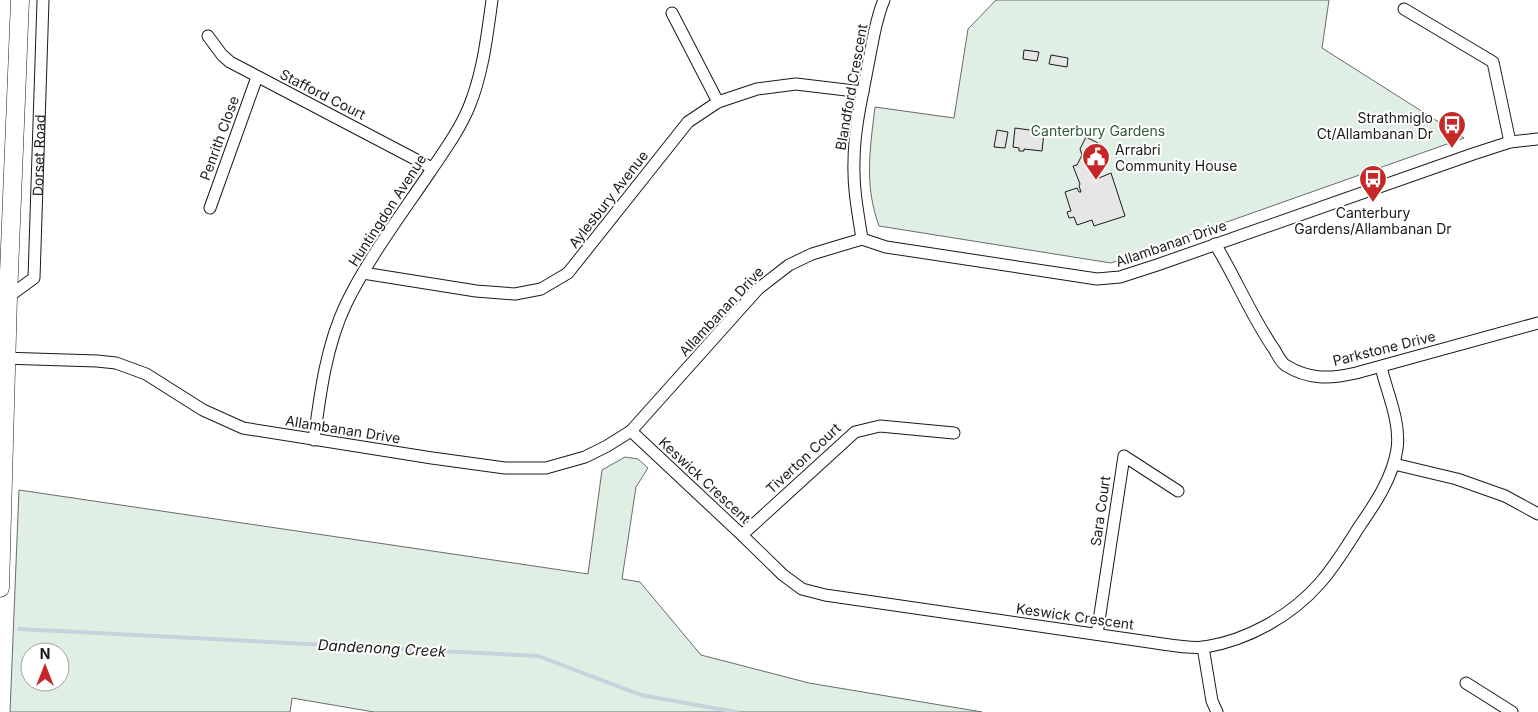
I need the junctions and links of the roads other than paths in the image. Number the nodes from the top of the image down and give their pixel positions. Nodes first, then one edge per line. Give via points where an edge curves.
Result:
1 (20, 0) edge
2 (43, 0) edge
3 (492, 0) edge
4 (884, 0) edge
5 (1404, 9) dead end
6 (672, 13) dead end
7 (208, 36) dead end
8 (257, 77) junction
9 (863, 92) junction
10 (718, 102) junction
11 (1538, 139) edge
12 (1510, 142) junction
13 (432, 168) junction
14 (210, 208) dead end
15 (862, 239) junction
16 (1215, 244) junction
17 (364, 273) junction
18 (8, 297) junction
19 (1538, 323) edge
20 (4, 358) edge
21 (1381, 367) junction
22 (631, 431) junction
23 (954, 433) dead end
24 (314, 440) junction
25 (1394, 464) junction
26 (1178, 491) dead end
27 (1538, 514) edge
28 (742, 535) junction
29 (0, 588) edge
30 (1097, 634) junction
31 (1204, 647) junction
32 (1466, 683) dead end
33 (1217, 712) edge
34 (1512, 712) edge

1 - 18 main road, Dorset Road
2 - 18 street, Dorset Road via 34,278
3 - 13 street, Huntingdon Avenue via 475,90 462,123
4 - 9 street, Blandford Crescent
5 - 12 street via 1493,62
6 - 10 street
7 - 8 street, Stafford Court via 222,55
8 - 13 street, Stafford Court
8 - 14 street, Penrith Close
9 - 10 street, Aylesbury Avenue via 796,84 757,89
9 - 15 street, Blandford Crescent via 854,161 854,189
10 - 17 street, Aylesbury Avenue via 688,122 568,273 541,289 515,294 476,291
11 - 12 street, Allambanan Drive
12 - 16 street, Allambanan Drive
13 - 17 street, Huntingdon Avenue
15 - 16 street, Allambanan Drive via 886,247 1097,279 1120,277
15 - 22 street, Allambanan Drive via 812,254 789,265 758,289
16 - 21 street, Parkstone Drive via 1265,337 1284,364 1311,377 1338,377
17 - 24 street, Huntingdon Avenue via 333,336
18 - 20 main road, Dorset Road
19 - 21 street, Parkstone Drive
20 - 24 street, Allambanan Drive via 116,364 152,377 203,410 243,428
20 - 29 main road, Dorset Road
21 - 25 street, Keswick Crescent via 1397,427
22 - 24 street, Allambanan Drive via 585,457 546,468 506,468
22 - 28 street, Keswick Crescent
23 - 28 street, Tiverton Court via 880,426 855,432
25 - 27 street via 1457,478 1505,496
25 - 31 street, Keswick Crescent via 1376,502 1319,584 1277,620 1230,641
26 - 30 street, Sara Court via 1124,456
28 - 30 street, Keswick Crescent via 802,589
30 - 31 street, Keswick Crescent via 1156,644
31 - 33 street via 1212,701
32 - 34 street

